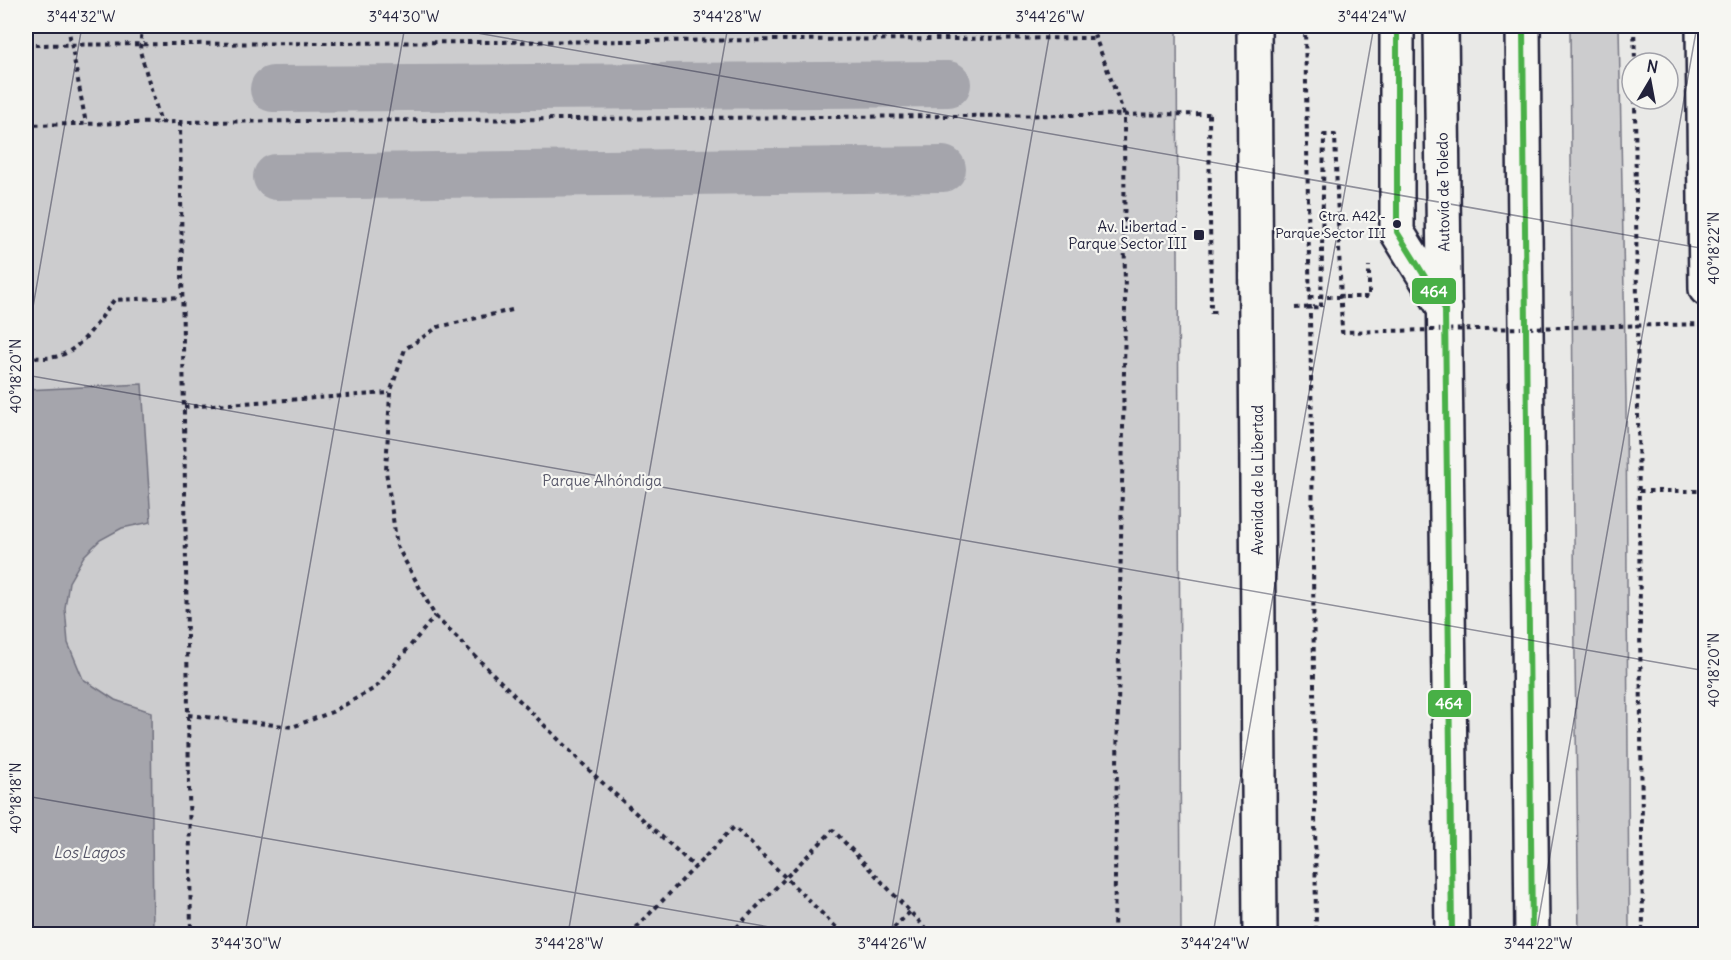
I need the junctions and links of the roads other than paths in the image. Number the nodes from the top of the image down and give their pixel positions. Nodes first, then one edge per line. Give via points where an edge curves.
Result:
1 (1254, 26) edge
2 (1397, 26) edge
3 (1441, 26) edge
4 (1523, 26) edge
5 (1703, 26) edge
6 (1704, 76) edge
7 (1706, 289) edge
8 (1445, 309) junction
9 (1260, 934) edge
10 (1452, 934) edge
11 (1532, 934) edge

1 - 9 main road, Avenida de la Libertad
2 - 8 main road via 1397,232
3 - 8 main road, Autovía de Toledo
4 - 11 main road
5 - 6 main road
6 - 7 main road
8 - 10 main road, Autovía de Toledo

